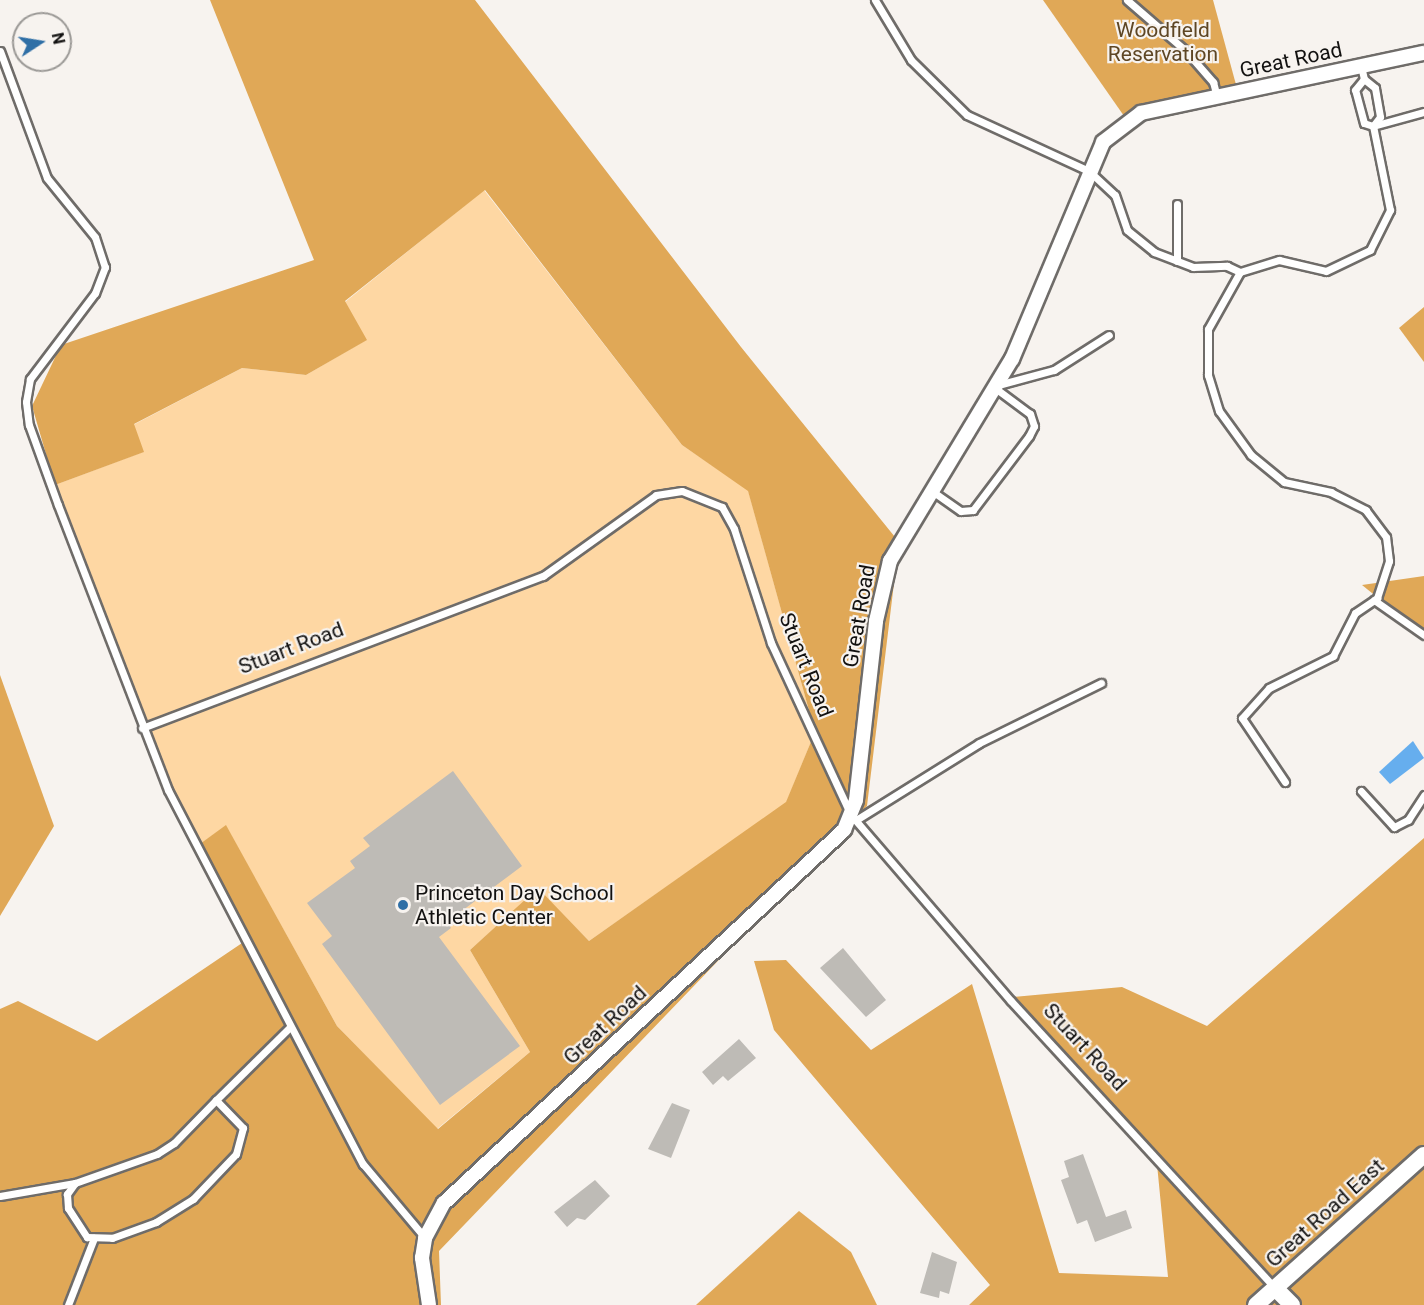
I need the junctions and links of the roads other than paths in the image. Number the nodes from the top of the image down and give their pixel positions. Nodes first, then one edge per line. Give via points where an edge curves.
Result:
1 (875, 0) edge
2 (1127, 0) edge
3 (0, 51) edge
4 (1424, 53) edge
5 (1362, 73) junction
6 (1217, 97) junction
7 (1424, 112) edge
8 (1373, 126) junction
9 (1089, 171) junction
10 (1177, 204) dead end
11 (1177, 261) junction
12 (1240, 273) junction
13 (1109, 335) dead end
14 (996, 387) junction
15 (930, 490) junction
16 (1374, 600) junction
17 (1424, 635) edge
18 (1101, 683) dead end
19 (142, 728) junction
20 (1286, 782) dead end
21 (1361, 791) dead end
22 (1424, 795) edge
23 (854, 818) junction
24 (290, 1027) junction
25 (216, 1100) junction
26 (1424, 1155) edge
27 (75, 1183) junction
28 (0, 1196) edge
29 (94, 1238) junction
30 (425, 1238) junction
31 (1275, 1288) junction
32 (68, 1305) edge
33 (429, 1305) edge
34 (1256, 1305) edge
35 (1292, 1305) edge

1 - 9 lane via 911,60 967,115
2 - 6 lane via 1185,50 1213,82
3 - 19 lane via 47,178 94,237 105,267 95,293 30,379 26,402 51,485
4 - 5 street, Great Road
5 - 6 street, Great Road
5 - 8 lane via 1375,88 1380,117
5 - 8 lane via 1355,90 1364,123
6 - 9 street, Great Road via 1126,120 1103,142
7 - 8 lane
8 - 12 lane via 1390,210 1370,250 1326,271 1279,260
9 - 11 lane via 1115,195 1127,230 1141,243
9 - 14 street, Great Road
10 - 11 lane
11 - 12 lane via 1193,267 1227,266
12 - 16 lane via 1208,329 1209,375 1219,411 1251,455 1284,482 1331,492 1366,510 1386,537 1389,561
13 - 14 lane via 1054,370
14 - 15 street, Great Road
14 - 15 lane via 1030,414 1034,426 1029,436 973,510 961,511
15 - 23 street, Great Road via 903,531 881,588
16 - 17 lane
16 - 20 lane via 1355,613 1333,656 1269,687 1242,718
18 - 23 lane via 979,743
19 - 23 lane, Stuart Road via 543,576 635,507 656,495 682,491 722,507 734,529 771,643
19 - 24 lane via 168,790
21 - 22 lane via 1394,827 1408,820
23 - 30 street, Great Road via 830,846 444,1203
23 - 31 lane, Stuart Road via 1011,1000
24 - 25 lane
24 - 30 lane via 363,1164
25 - 27 lane via 174,1143 157,1154
25 - 29 lane via 243,1128 236,1154 193,1198 156,1222 112,1238
26 - 31 street, Great Road East
27 - 28 lane
27 - 29 lane via 67,1194 68,1208 87,1237
29 - 32 lane
30 - 33 street, Great Road via 422,1258
31 - 34 street, Great Road East
31 - 35 street, Stuart Road

